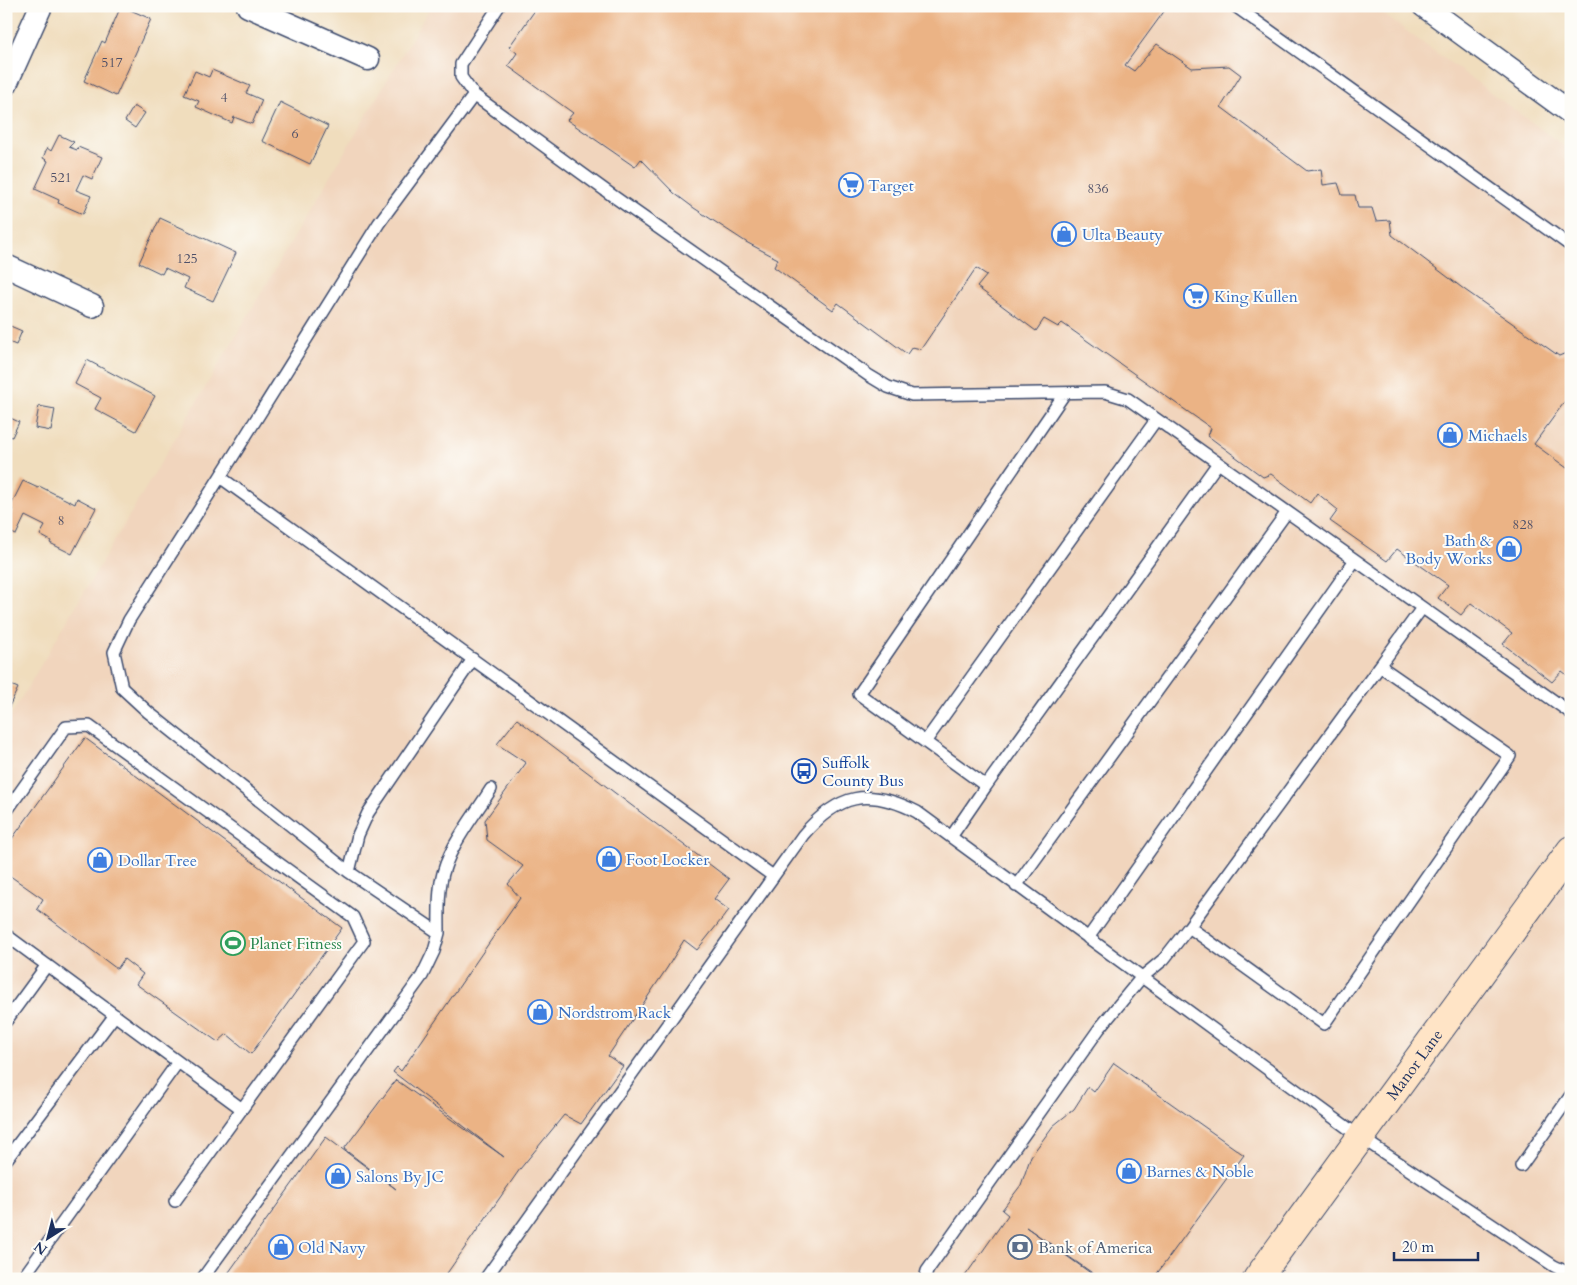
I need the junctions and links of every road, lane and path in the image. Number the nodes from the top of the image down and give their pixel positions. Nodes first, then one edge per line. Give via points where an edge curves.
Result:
1 (41, 6) edge
2 (248, 6) edge
3 (499, 6) edge
4 (1235, 6) edge
5 (1424, 6) edge
6 (368, 59) dead end
7 (6, 84) edge
8 (474, 95) junction
9 (1571, 113) edge
10 (1571, 246) edge
11 (6, 266) edge
12 (92, 306) dead end
13 (1065, 393) junction
14 (1156, 420) junction
15 (1218, 463) junction
16 (220, 477) junction
17 (1287, 512) junction
18 (1355, 560) junction
19 (1422, 608) junction
20 (473, 660) junction
21 (1380, 666) junction
22 (1571, 713) edge
23 (925, 742) junction
24 (986, 786) junction
25 (491, 789) dead end
26 (6, 812) edge
27 (951, 837) junction
28 (1571, 850) edge
29 (349, 872) junction
30 (773, 876) junction
31 (1016, 886) junction
32 (1188, 927) junction
33 (439, 933) junction
34 (6, 935) edge
35 (1088, 938) junction
36 (47, 965) junction
37 (1141, 978) junction
38 (115, 1015) junction
39 (6, 1021) edge
40 (178, 1062) junction
41 (1571, 1095) edge
42 (242, 1109) junction
43 (1360, 1137) junction
44 (6, 1160) edge
45 (1521, 1166) dead end
46 (175, 1201) dead end
47 (1571, 1274) edge
48 (22, 1279) edge
49 (202, 1279) edge
50 (485, 1279) edge
51 (925, 1279) edge
52 (1257, 1279) edge

1 - 7 street
2 - 6 street
3 - 8 lane via 461,64 460,77
4 - 10 lane
5 - 9 street
8 - 13 lane via 621,202 888,387 912,395
8 - 16 lane via 378,223
11 - 12 street
13 - 14 lane via 1112,394 1128,399
13 - 23 lane via 859,694
14 - 15 lane
14 - 23 lane
15 - 17 lane
15 - 24 lane
16 - 20 lane
16 - 29 lane via 129,620 114,652 122,688
17 - 18 lane
17 - 31 lane
18 - 19 lane
18 - 35 lane
19 - 21 lane
19 - 22 lane
20 - 29 lane via 368,813 358,835
20 - 30 lane
21 - 32 lane
21 - 32 lane via 1510,756 1324,1024
23 - 24 lane
24 - 27 lane
25 - 33 lane via 451,852 444,869
26 - 42 lane via 66,727 89,726 353,917 364,941
27 - 30 lane via 897,802 855,798 830,808 817,819
27 - 31 lane
28 - 43 street, Manor Lane
29 - 33 lane
30 - 50 lane
31 - 35 lane
32 - 37 lane via 1164,960
33 - 49 lane via 422,976
34 - 36 lane
35 - 37 lane
36 - 38 lane
36 - 39 lane
37 - 43 lane
37 - 51 lane via 1099,1029 927,1271
38 - 40 lane
38 - 44 lane
40 - 42 lane
40 - 48 lane
41 - 45 lane
42 - 46 lane
43 - 47 lane via 1554,1266
43 - 52 street, Manor Lane

